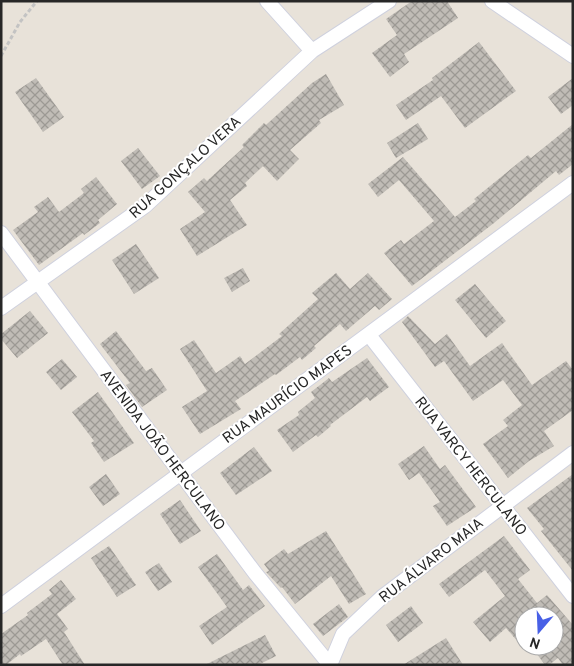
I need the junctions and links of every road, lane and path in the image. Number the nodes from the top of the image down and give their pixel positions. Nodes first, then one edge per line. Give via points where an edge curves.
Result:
1 (37, 1) edge
2 (267, 1) edge
3 (389, 1) edge
4 (492, 1) edge
5 (312, 51) junction
6 (1, 56) edge
7 (573, 56) edge
8 (573, 183) edge
9 (1, 233) edge
10 (38, 282) junction
11 (1, 308) edge
12 (369, 335) junction
13 (573, 453) edge
14 (180, 472) junction
15 (502, 506) junction
16 (573, 596) edge
17 (1, 606) edge
18 (330, 665) edge

1 - 6 path via 20,22
2 - 5 street
3 - 5 street, RUA GONÇALO VERA
4 - 7 street
5 - 10 street, RUA GONÇALO VERA via 144,206
8 - 12 street, RUA MAURÍCIO MAPES
9 - 10 street, AVENIDA JOÃO HERCULANO
10 - 11 street, RUA GONÇALO VERA
10 - 14 street, AVENIDA JOÃO HERCULANO
12 - 14 street, RUA MAURÍCIO MAPES
12 - 15 street, RUA VARCY HERCULANO
13 - 15 street, RUA ÁLVARO MAIA
14 - 17 street, RUA MAURÍCIO MAPES
14 - 18 street, AVENIDA JOÃO HERCULANO via 255,573
15 - 16 street, RUA VARCY HERCULANO
15 - 18 street, RUA ÁLVARO MAIA via 382,597 343,634

